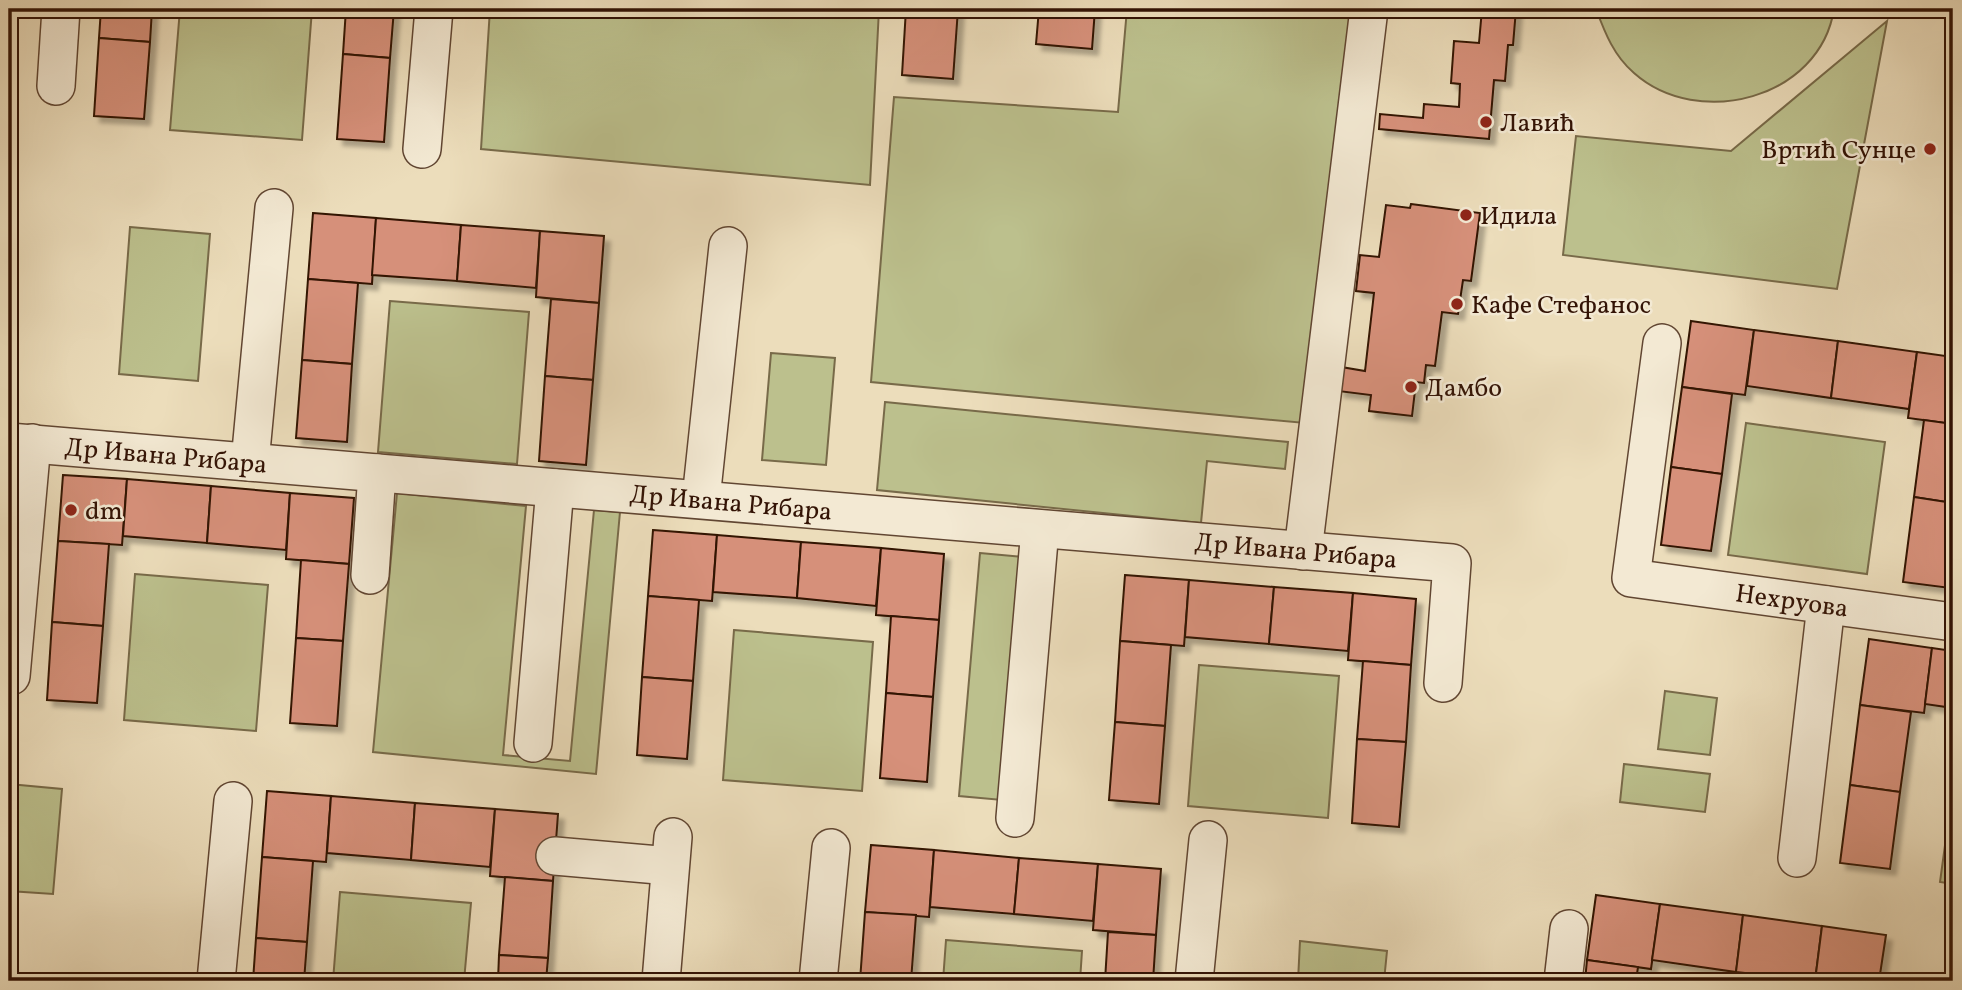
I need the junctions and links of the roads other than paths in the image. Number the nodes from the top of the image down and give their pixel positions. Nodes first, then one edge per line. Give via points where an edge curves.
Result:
1 (61, 9) edge
2 (434, 9) edge
3 (1369, 9) edge
4 (56, 86) dead end
5 (422, 149) dead end
6 (274, 208) dead end
7 (728, 246) dead end
8 (1669, 360) dead end
9 (20, 443) edge
10 (250, 462) junction
11 (377, 473) junction
12 (555, 488) junction
13 (701, 499) junction
14 (1040, 528) junction
15 (1303, 551) junction
16 (370, 575) dead end
17 (1826, 605) junction
18 (1953, 622) edge
19 (11, 676) dead end
20 (1443, 683) dead end
21 (533, 743) dead end
22 (233, 801) dead end
23 (1015, 818) dead end
24 (1208, 840) dead end
25 (831, 848) dead end
26 (555, 856) dead end
27 (1797, 858) dead end
28 (1569, 929) dead end
29 (216, 981) edge
30 (661, 981) edge
31 (818, 981) edge
32 (1194, 981) edge
33 (1563, 981) edge

1 - 4 street
2 - 5 street
3 - 15 street
6 - 10 street
7 - 13 street
8 - 17 street, Нехруова via 1631,578
9 - 10 street, Др Ивана Рибара
9 - 19 street
10 - 11 street, Др Ивана Рибара
11 - 12 street, Др Ивана Рибара
11 - 16 street
12 - 13 street, Др Ивана Рибара
12 - 21 street
13 - 14 street, Др Ивана Рибара
14 - 15 street, Др Ивана Рибара
14 - 23 street
15 - 20 street, Др Ивана Рибара via 1452,563
17 - 18 street, Нехруова
17 - 27 street
22 - 29 street
24 - 32 street
25 - 31 street
26 - 30 street via 671,852
28 - 33 street

